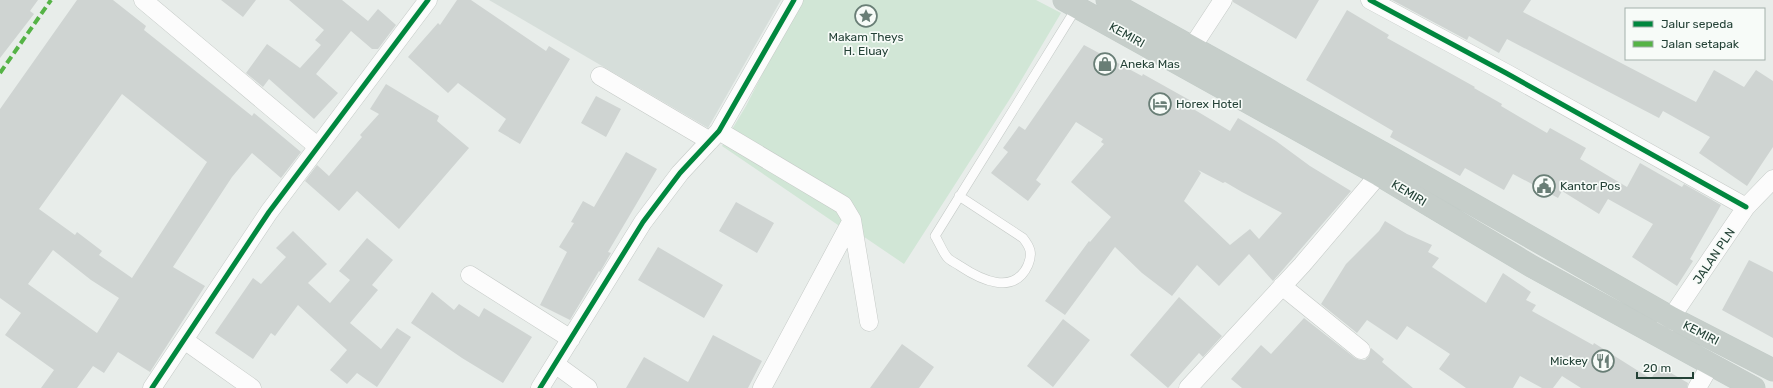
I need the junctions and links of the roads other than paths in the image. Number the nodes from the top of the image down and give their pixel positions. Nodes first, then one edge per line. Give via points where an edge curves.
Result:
1 (143, 0) edge
2 (428, 0) edge
3 (794, 0) edge
4 (1107, 0) edge
5 (1223, 0) edge
6 (1370, 0) edge
7 (1070, 4) edge
8 (1187, 56) junction
9 (600, 76) dead end
10 (715, 136) junction
11 (317, 146) junction
12 (1392, 158) junction
13 (1379, 175) junction
14 (1773, 179) edge
15 (959, 196) junction
16 (1746, 207) junction
17 (852, 220) junction
18 (470, 275) dead end
19 (1282, 286) junction
20 (1672, 318) junction
21 (869, 322) dead end
22 (1658, 335) junction
23 (571, 339) junction
24 (184, 340) junction
25 (1361, 350) dead end
26 (555, 364) junction
27 (1711, 364) junction
28 (1773, 370) edge
29 (152, 388) edge
30 (252, 388) edge
31 (540, 388) edge
32 (588, 388) edge
33 (762, 388) edge
34 (1188, 388) edge
35 (1697, 388) edge
36 (1754, 388) edge

1 - 11 street
2 - 11 street
3 - 10 street
4 - 8 highway, KEMIRI
5 - 8 street
6 - 16 street via 1520,80
7 - 8 highway, KEMIRI
7 - 15 lane
8 - 12 highway, KEMIRI
8 - 13 highway, KEMIRI
9 - 10 street
10 - 17 street via 843,205
10 - 23 street via 680,173 643,222
11 - 24 street via 269,212
12 - 13 street
12 - 20 highway, KEMIRI
13 - 19 street
13 - 22 highway, KEMIRI via 1531,266
14 - 16 street, JALAN PLN
15 - 15 lane via 935,236 948,258 971,273 992,282 1007,283 1019,279 1032,254 1029,246 1023,238
16 - 20 street, JALAN PLN
17 - 21 street
17 - 33 street
18 - 23 street
19 - 25 street
19 - 34 street
20 - 22 street, JALAN PLN
20 - 28 highway, KEMIRI
22 - 27 highway, KEMIRI
23 - 26 street
24 - 29 street
24 - 30 street
26 - 31 street
26 - 32 street
27 - 35 street
27 - 36 highway, KEMIRI

